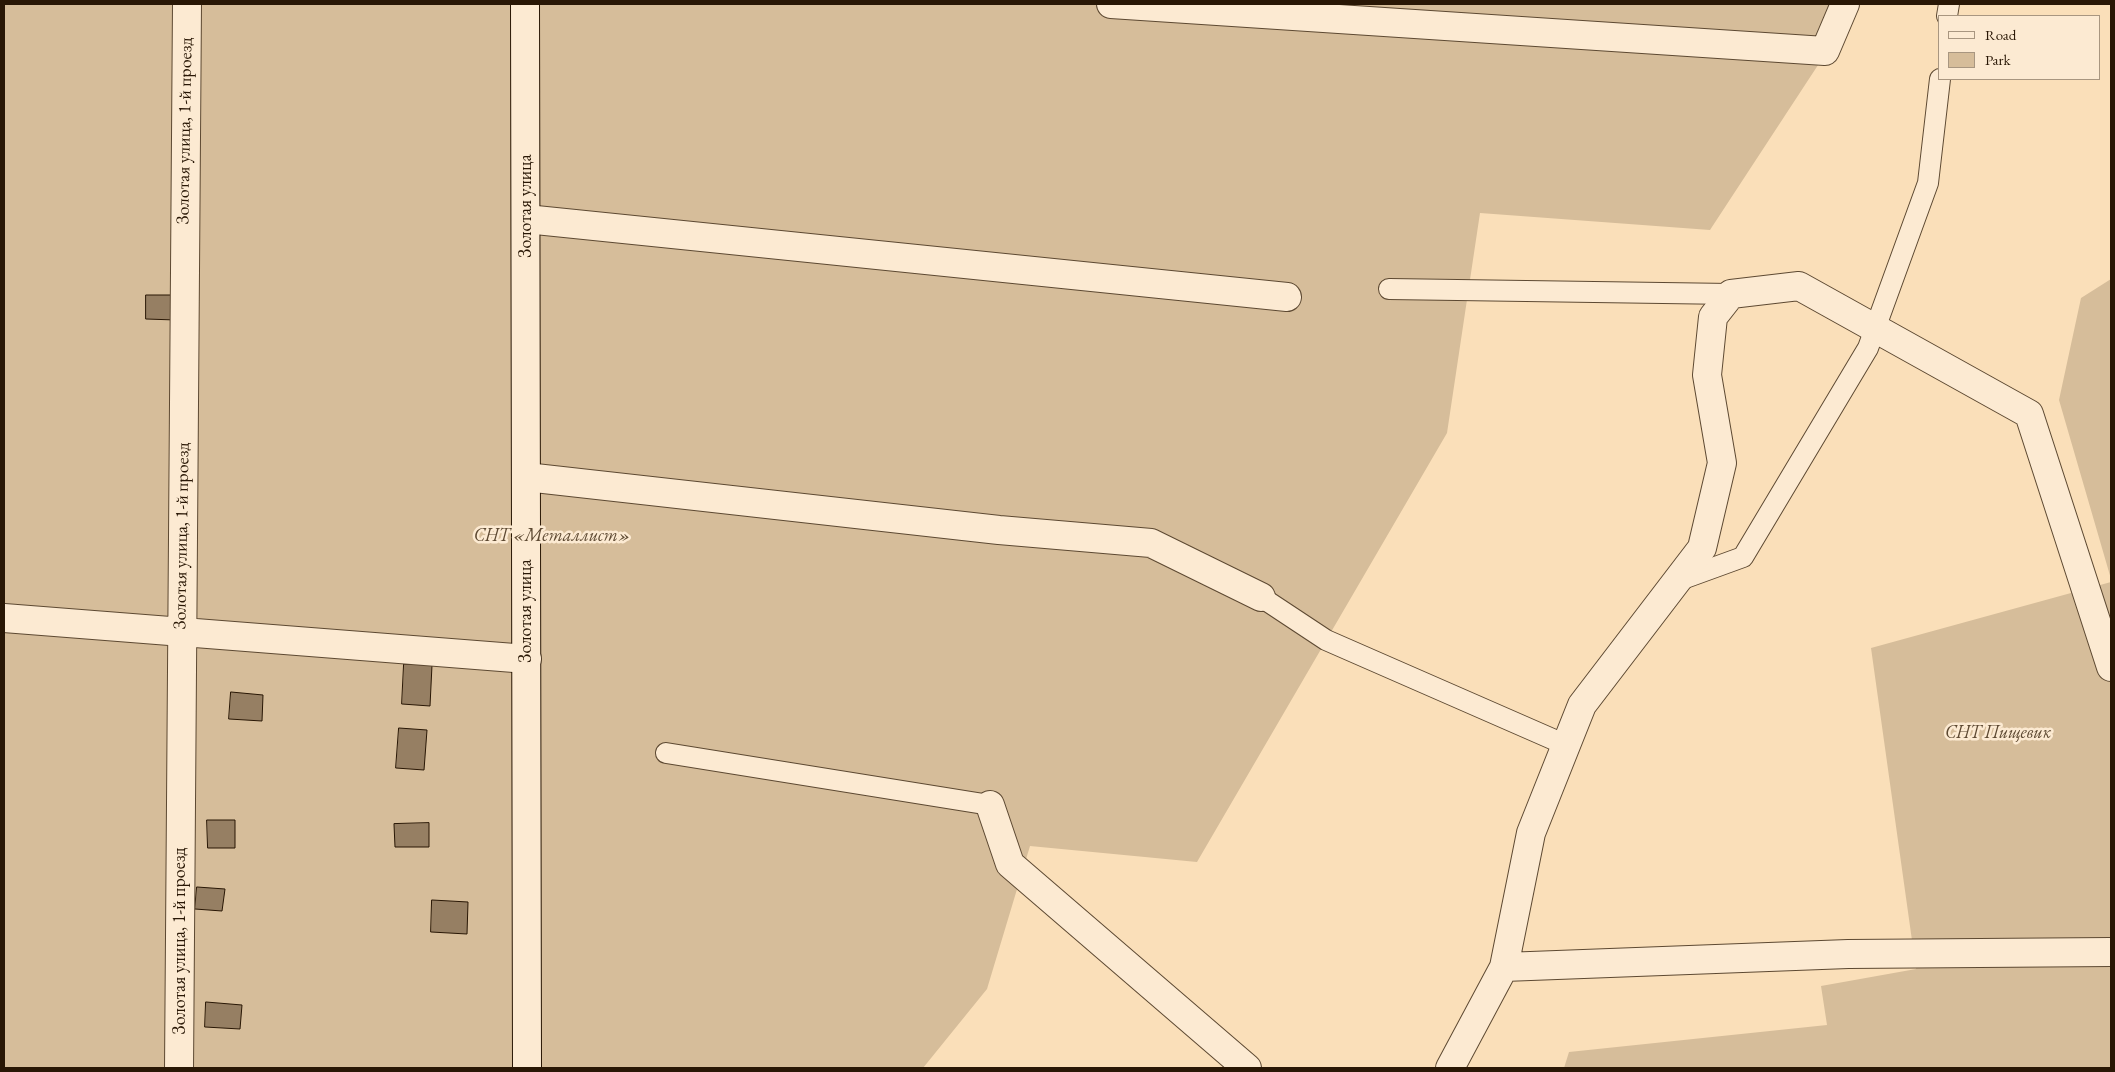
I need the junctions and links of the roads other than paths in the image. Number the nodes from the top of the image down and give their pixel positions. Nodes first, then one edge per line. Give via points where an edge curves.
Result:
1 (186, 4) edge
2 (525, 4) edge
3 (1111, 4) edge
4 (1845, 4) edge
5 (1940, 80) edge
6 (526, 220) junction
7 (1389, 288) dead end
8 (1731, 294) junction
9 (1287, 297) dead end
10 (1875, 328) junction
11 (526, 477) junction
12 (1677, 581) junction
13 (1261, 598) joint
14 (4, 618) edge
15 (181, 632) junction
16 (527, 660) junction
17 (2111, 667) edge
18 (1566, 745) junction
19 (666, 753) dead end
20 (990, 805) joint
21 (2111, 952) edge
22 (1504, 967) junction
23 (179, 1068) edge
24 (527, 1068) edge
25 (1247, 1068) edge
26 (1450, 1068) edge

1 - 15 street, Золотая улица, 1-й проезд
2 - 6 street, Золотая улица
3 - 4 street via 1825,51
5 - 10 lane via 1928,183
6 - 9 street
6 - 11 street, Золотая улица
7 - 8 lane
8 - 10 street via 1799,286
8 - 12 street via 1713,317 1707,375 1722,463 1702,548
10 - 12 lane via 1868,348 1743,557
10 - 17 street via 2029,414
11 - 13 street via 999,530 1151,543
11 - 16 street, Золотая улица
12 - 18 street via 1582,705
13 - 18 lane via 1326,640
14 - 15 street
15 - 16 street
15 - 23 street, Золотая улица, 1-й проезд
16 - 24 street, Золотая улица
18 - 22 street via 1531,833
19 - 20 lane
20 - 25 street via 1010,864
21 - 22 street via 1848,954
22 - 26 street

